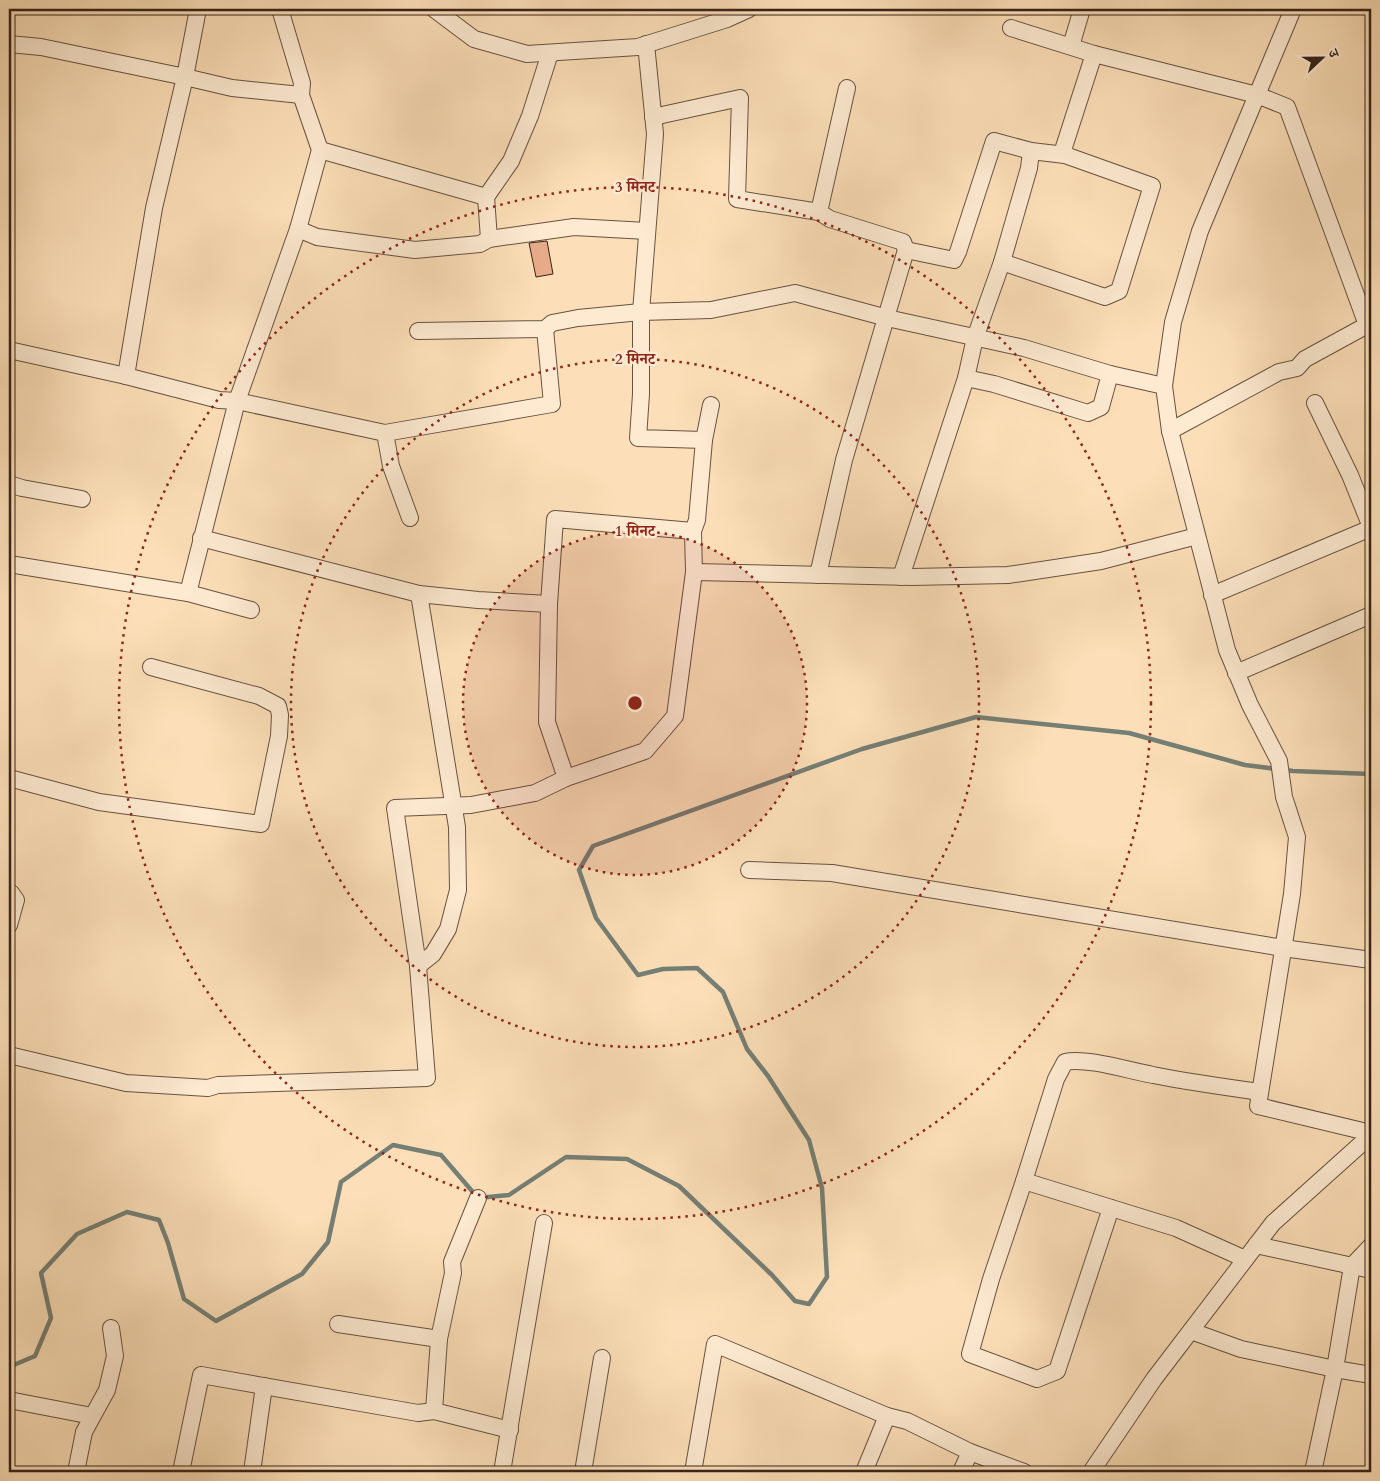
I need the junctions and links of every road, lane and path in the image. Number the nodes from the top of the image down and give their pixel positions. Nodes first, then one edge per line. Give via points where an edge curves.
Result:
1 (198, 9) edge
2 (280, 9) edge
3 (434, 9) edge
4 (750, 9) edge
5 (1082, 9) edge
6 (1293, 9) edge
7 (1011, 28) dead end
8 (9, 44) edge
9 (646, 44) junction
10 (1071, 46) junction
11 (550, 53) junction
12 (1094, 54) junction
13 (185, 77) junction
14 (847, 88) dead end
15 (301, 95) junction
16 (1258, 95) junction
17 (653, 117) junction
18 (320, 150) junction
19 (1031, 151) junction
20 (1065, 155) junction
21 (486, 197) junction
22 (820, 212) junction
23 (298, 230) junction
24 (647, 230) junction
25 (489, 239) junction
26 (906, 250) junction
27 (1002, 262) junction
28 (641, 312) junction
29 (887, 318) junction
30 (1369, 324) edge
31 (545, 329) junction
32 (418, 331) dead end
33 (975, 338) junction
34 (9, 350) edge
35 (1110, 374) junction
36 (126, 376) junction
37 (966, 378) junction
38 (1164, 386) junction
39 (237, 401) junction
40 (1315, 404) dead end
41 (711, 405) dead end
42 (1170, 431) junction
43 (385, 433) junction
44 (704, 440) junction
45 (9, 484) edge
46 (82, 499) dead end
47 (410, 518) dead end
48 (1371, 527) edge
49 (693, 531) junction
50 (1197, 536) junction
51 (201, 538) junction
52 (9, 564) edge
53 (694, 572) junction
54 (818, 575) junction
55 (901, 577) junction
56 (188, 593) junction
57 (419, 594) junction
58 (1212, 595) junction
59 (549, 604) junction
60 (251, 610) dead end
61 (1371, 615) edge
62 (151, 667) dead end
63 (1236, 673) junction
64 (9, 778) edge
65 (566, 778) junction
66 (453, 805) junction
67 (748, 870) dead end
68 (9, 892) edge
69 (9, 925) edge
70 (1283, 948) junction
71 (1371, 960) edge
72 (418, 966) junction
73 (9, 1055) edge
74 (1260, 1092) junction
75 (1371, 1133) edge
76 (1371, 1137) edge
77 (1024, 1181) junction
78 (478, 1198) dead end
79 (1111, 1208) junction
80 (544, 1223) dead end
81 (1256, 1245) junction
82 (1371, 1246) edge
83 (1245, 1259) junction
84 (1352, 1266) junction
85 (1371, 1270) edge
86 (338, 1324) dead end
87 (111, 1328) dead end
88 (1191, 1331) junction
89 (439, 1339) junction
90 (602, 1358) dead end
91 (1335, 1369) junction
92 (1371, 1375) edge
93 (264, 1386) junction
94 (9, 1400) edge
95 (434, 1411) junction
96 (92, 1416) junction
97 (887, 1416) junction
98 (510, 1430) junction
99 (970, 1452) junction
100 (76, 1472) edge
101 (181, 1472) edge
102 (252, 1472) edge
103 (502, 1472) edge
104 (582, 1472) edge
105 (693, 1472) edge
106 (864, 1472) edge
107 (961, 1472) edge
108 (1024, 1472) edge
109 (1091, 1472) edge
110 (1313, 1472) edge

1 - 13 street
2 - 15 street via 302,83
3 - 11 street via 474,39 527,54
4 - 9 street
5 - 10 street
6 - 16 street
7 - 10 street
8 - 13 street via 41,47
9 - 11 street
9 - 17 street
10 - 12 street
11 - 21 street via 530,116 511,161
12 - 16 street
12 - 20 street via 1064,147
13 - 15 street via 232,88
13 - 36 street via 154,208
14 - 22 street
15 - 18 street
16 - 30 street via 1287,107
16 - 38 street via 1200,231 1173,322
17 - 22 street via 740,98 737,199
17 - 24 street via 655,134
18 - 21 street
18 - 23 street
19 - 20 street
19 - 26 street via 994,141 954,260
19 - 27 street
20 - 27 street via 1152,186 1118,291 1105,297
21 - 25 street
22 - 26 street via 830,219 903,242
23 - 25 street via 317,237 415,250 480,244
23 - 39 street
24 - 25 street via 574,227
24 - 28 street
26 - 29 street
27 - 33 street
28 - 29 street via 711,310 795,293
28 - 31 street via 578,318 552,323
28 - 44 street via 638,438
29 - 33 street
29 - 54 street via 844,460
30 - 42 street via 1305,359 1297,368 1279,372
31 - 32 street
31 - 43 street via 552,404
33 - 35 street via 1024,348
33 - 37 street
34 - 36 street
35 - 37 street via 1102,407 1088,412
35 - 38 street
36 - 39 street via 219,400
37 - 55 street
38 - 42 street
39 - 43 street
39 - 51 street
40 - 48 street
41 - 44 street
42 - 50 street
43 - 47 street via 391,466
44 - 49 street via 697,520
45 - 46 street
48 - 58 street
49 - 53 street
49 - 59 street via 555,519
50 - 55 street via 1101,560 1008,575
50 - 58 street
51 - 56 street
51 - 57 street
52 - 56 street
53 - 54 street
53 - 65 street via 676,716 645,751
54 - 55 street
56 - 60 street
57 - 59 street
57 - 66 street
58 - 63 street
59 - 65 street via 548,722
61 - 63 street
62 - 64 street via 259,696 278,706 278,736 261,824 99,802
63 - 70 street via 1279,761 1284,796 1297,837
65 - 66 street via 535,793 471,805
66 - 72 street via 457,827 458,890 448,929 433,954
66 - 72 street via 395,808
67 - 70 street via 832,873
68 - 69 street via 16,900
70 - 71 street
70 - 74 street
72 - 73 street via 426,1078 218,1085 208,1088 126,1083
74 - 75 street via 1258,1106
74 - 77 street via 1087,1062 1065,1062 1056,1080
76 - 81 street via 1273,1223
77 - 79 street
77 - 79 street via 970,1354 1037,1379 1057,1371
78 - 89 street via 452,1262
79 - 83 street via 1176,1228
80 - 98 street
81 - 83 street
81 - 84 street
82 - 84 street
83 - 88 street
84 - 85 street
84 - 91 street
86 - 89 street
87 - 96 street via 115,1356 108,1390
88 - 91 street via 1241,1348
88 - 109 street
89 - 95 street
90 - 104 street
91 - 92 street
91 - 110 street
93 - 95 street via 418,1413
93 - 101 street via 201,1375
93 - 102 street
94 - 96 street
95 - 98 street
96 - 100 street via 84,1432
97 - 99 street via 907,1421
97 - 105 street via 715,1344
97 - 106 street
98 - 103 street
99 - 107 street
99 - 108 street

